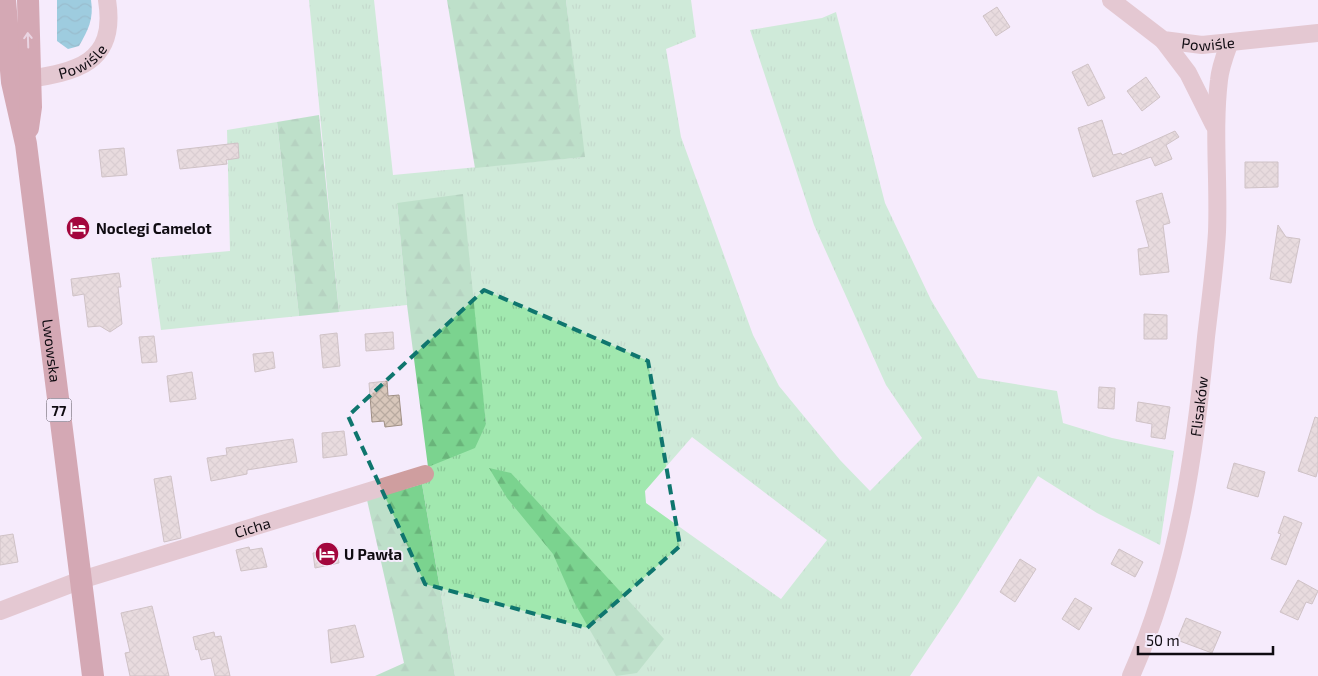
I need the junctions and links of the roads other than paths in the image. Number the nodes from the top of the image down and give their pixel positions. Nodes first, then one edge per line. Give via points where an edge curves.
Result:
1 (6, 0) edge
2 (28, 0) edge
3 (107, 0) edge
4 (1112, 0) edge
5 (1318, 32) edge
6 (1163, 40) junction
7 (1229, 44) junction
8 (21, 81) junction
9 (1216, 129) junction
10 (425, 474) dead end
11 (81, 580) junction
12 (0, 611) edge
13 (93, 676) edge
14 (1130, 676) edge

1 - 8 main road, Lwowska / 77
8 -> 2 main road, Lwowska / 77
3 - 8 street, Powiśle via 110,23 98,52 75,70
4 - 6 street, Powiśle
5 - 7 street, Powiśle
6 - 7 street, Powiśle via 1202,45
6 - 9 street, Flisaków via 1188,73
7 - 9 street, Flisaków via 1219,78
8 - 11 main road, Lwowska / 77 via 26,144
9 - 14 street, Flisaków via 1219,180 1216,234 1201,395 1184,504 1160,603
10 - 11 street, Cicha
11 - 12 street, Cicha
11 - 13 main road, Lwowska / 77

